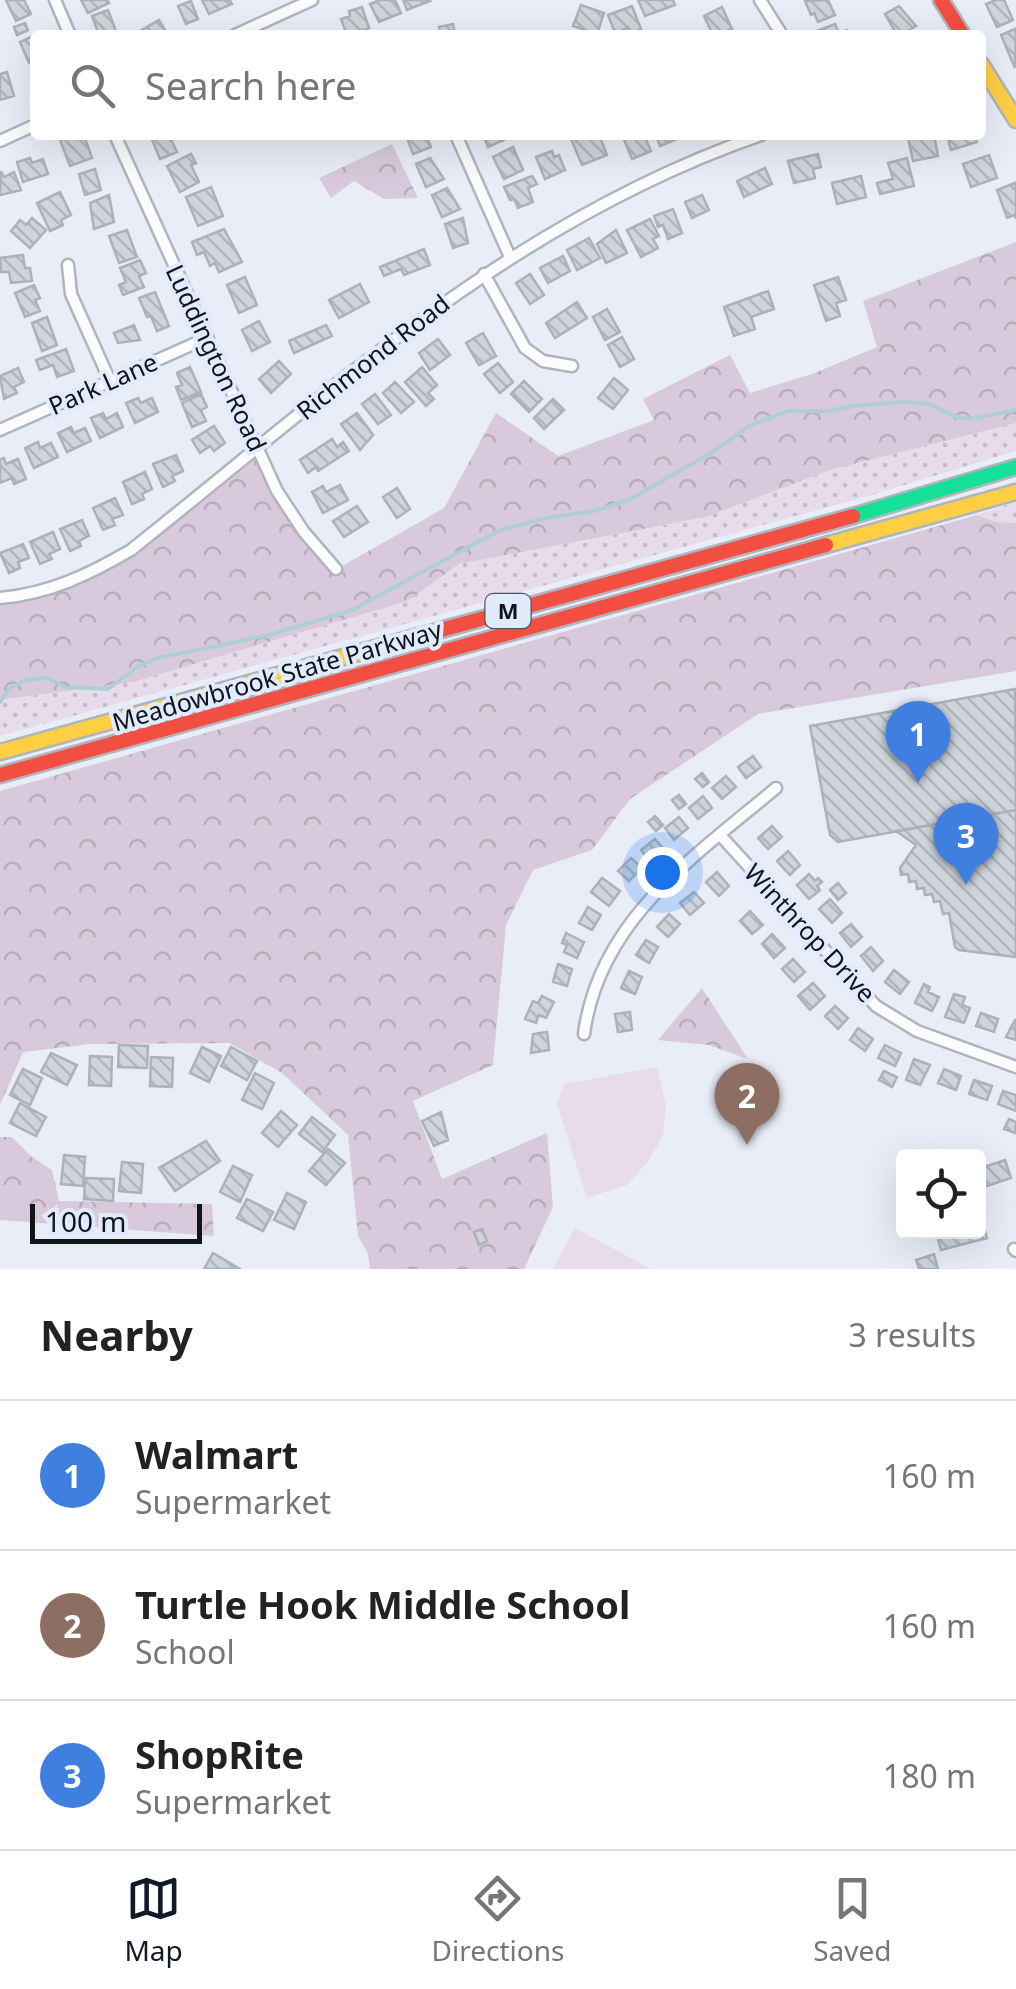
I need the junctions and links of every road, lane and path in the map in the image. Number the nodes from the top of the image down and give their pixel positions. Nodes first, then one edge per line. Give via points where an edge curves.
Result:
1 (55, 0) edge
2 (312, 0) edge
3 (941, 0) edge
4 (763, 4) edge
5 (68, 30) edge
6 (246, 30) edge
7 (779, 30) edge
8 (960, 30) edge
9 (989, 89) edge
10 (1016, 120) edge
11 (30, 127) edge
12 (116, 140) edge
13 (458, 140) edge
14 (747, 140) edge
15 (0, 141) edge
16 (510, 257) junction
17 (68, 265) dead end
18 (484, 274) junction
19 (207, 338) junction
20 (572, 366) dead end
21 (110, 380) junction
22 (0, 430) edge
23 (257, 449) junction
24 (1016, 468) edge
25 (1016, 492) edge
26 (336, 569) dead end
27 (0, 598) edge
28 (0, 752) edge
29 (0, 775) edge
30 (776, 788) dead end
31 (720, 835) junction
32 (584, 1034) dead end
33 (1016, 1067) edge

1 - 5 street
2 - 6 street
3 - 8 main road
4 - 7 street
9 - 10 main road
11 - 15 street
12 - 19 street, Luddington Road
13 - 16 street
14 - 16 street, Richmond Road via 638,185
16 - 18 street, Richmond Road
17 - 21 street via 72,294
18 - 20 street via 526,348 543,361
18 - 23 street, Richmond Road
19 - 21 street, Park Lane
19 - 23 street, Luddington Road
21 - 22 street, Park Lane
23 - 26 street, Luddington Road via 276,491
23 - 27 street, Richmond Road via 96,571 55,588
24 - 28 main road, Meadowbrook State Parkway / M
25 - 29 main road, Meadowbrook State Parkway / M
30 - 31 street
31 - 32 street via 618,936
31 - 33 street, Winthrop Drive via 876,1006 917,1031

